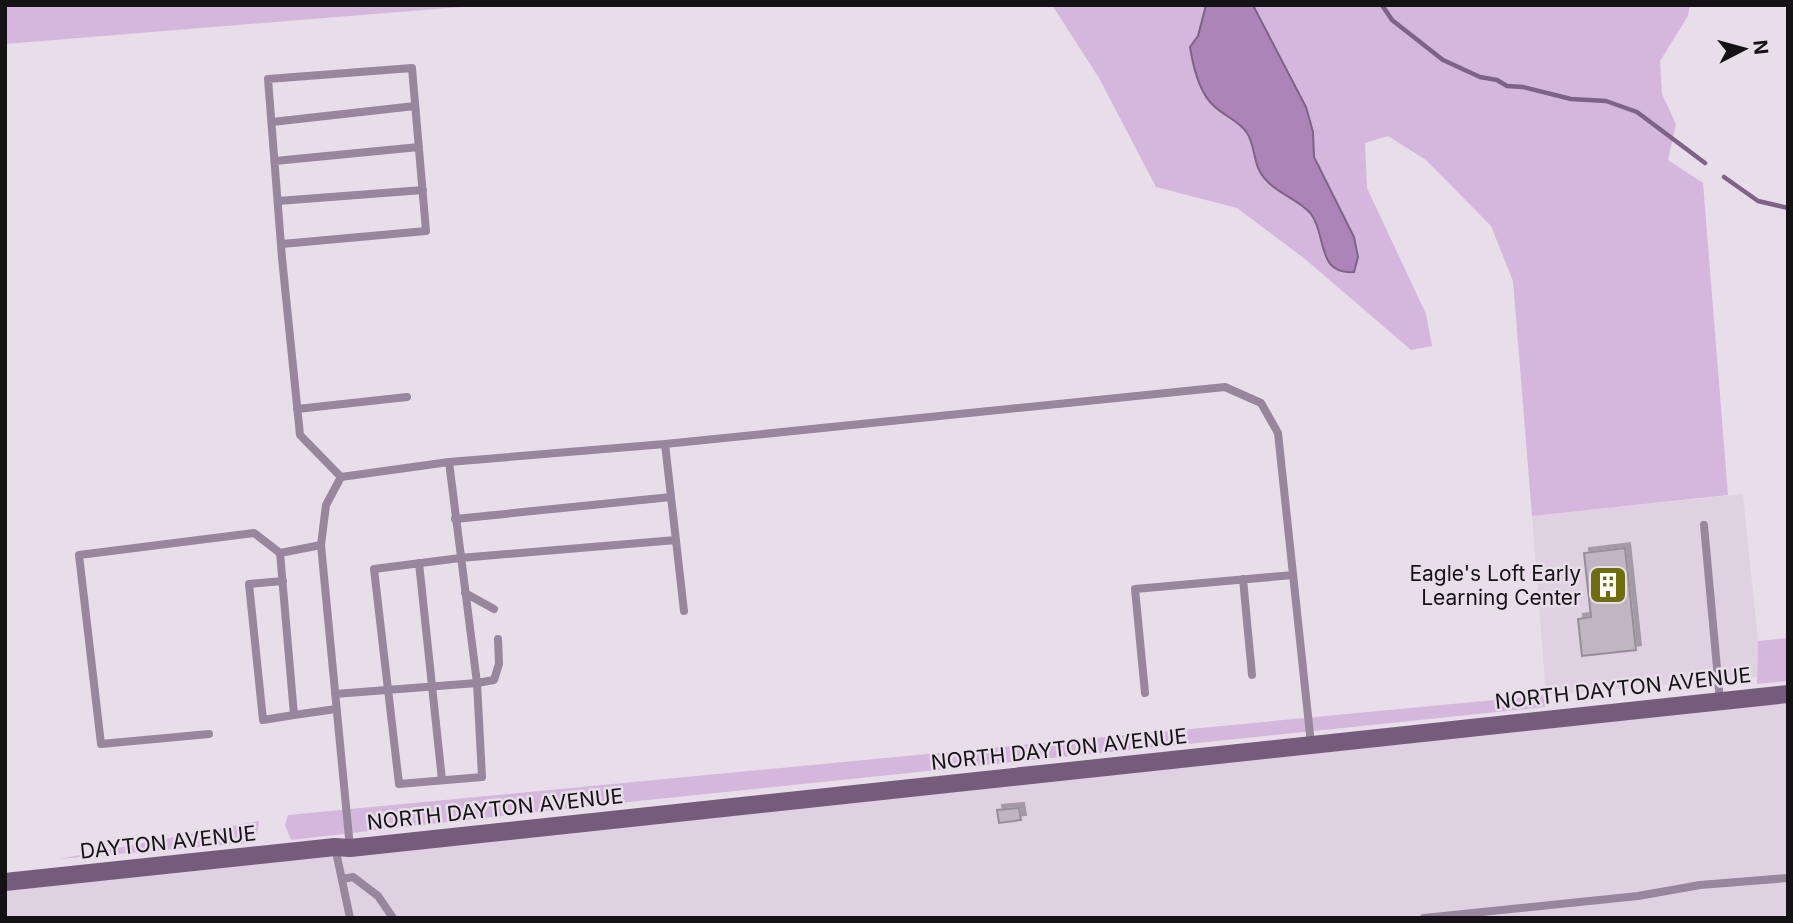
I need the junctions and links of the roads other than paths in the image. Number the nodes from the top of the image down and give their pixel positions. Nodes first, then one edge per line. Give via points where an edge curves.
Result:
1 (415, 106) junction
2 (272, 122) junction
3 (419, 147) junction
4 (275, 161) junction
5 (422, 190) junction
6 (278, 201) junction
7 (282, 244) junction
8 (407, 397) dead end
9 (298, 409) junction
10 (665, 444) junction
11 (449, 462) junction
12 (341, 477) junction
13 (671, 497) junction
14 (455, 519) junction
15 (1704, 525) dead end
16 (676, 540) junction
17 (321, 545) junction
18 (280, 553) junction
19 (460, 558) junction
20 (419, 563) junction
21 (1293, 575) junction
22 (1243, 579) junction
23 (283, 581) junction
24 (465, 593) junction
25 (494, 609) dead end
26 (684, 611) dead end
27 (498, 639) dead end
28 (1252, 676) dead end
29 (477, 683) junction
30 (431, 687) junction
31 (389, 690) junction
32 (1144, 693) dead end
33 (335, 694) junction
34 (1788, 694) edge
35 (1720, 701) junction
36 (336, 709) junction
37 (293, 715) junction
38 (209, 734) dead end
39 (1311, 744) junction
40 (442, 780) junction
41 (343, 847) junction
42 (1788, 878) edge
43 (343, 879) junction
44 (5, 881) edge
45 (349, 918) edge
46 (393, 918) edge
47 (1424, 918) edge

1 - 2 lane
1 - 2 lane via 412,68 268,79
1 - 3 lane
2 - 4 lane
3 - 4 lane
3 - 5 lane
4 - 6 lane
5 - 6 lane
5 - 7 lane via 426,231
6 - 7 lane
7 - 9 lane
8 - 9 lane
9 - 12 lane via 300,435
10 - 11 lane
10 - 13 lane
10 - 21 lane via 1225,387 1261,402 1278,433
11 - 12 lane
11 - 14 lane
12 - 17 lane via 326,505
13 - 14 lane
13 - 16 lane
14 - 19 lane
15 - 35 lane
16 - 19 lane
16 - 26 lane
17 - 18 lane
17 - 33 lane
18 - 23 lane
18 - 38 lane via 254,533 79,555 101,744
19 - 20 lane
19 - 24 lane
20 - 30 lane
20 - 31 lane via 374,569
21 - 22 lane
21 - 39 lane
22 - 28 lane
22 - 32 lane via 1135,589
23 - 37 lane
23 - 37 lane via 248,584 264,720
24 - 25 lane
24 - 29 lane
27 - 29 lane via 494,680
29 - 30 lane
29 - 40 lane via 482,777
30 - 31 lane
30 - 40 lane
31 - 33 lane
31 - 40 lane via 399,785
33 - 36 lane
34 - 35 main road, NORTH DAYTON AVENUE
35 - 39 main road, NORTH DAYTON AVENUE
36 - 37 lane
36 - 41 lane
39 - 41 main road, NORTH DAYTON AVENUE
41 - 43 lane
41 - 44 main road, DAYTON AVENUE
42 - 47 lane
43 - 45 lane
43 - 46 lane via 352,877 378,896

